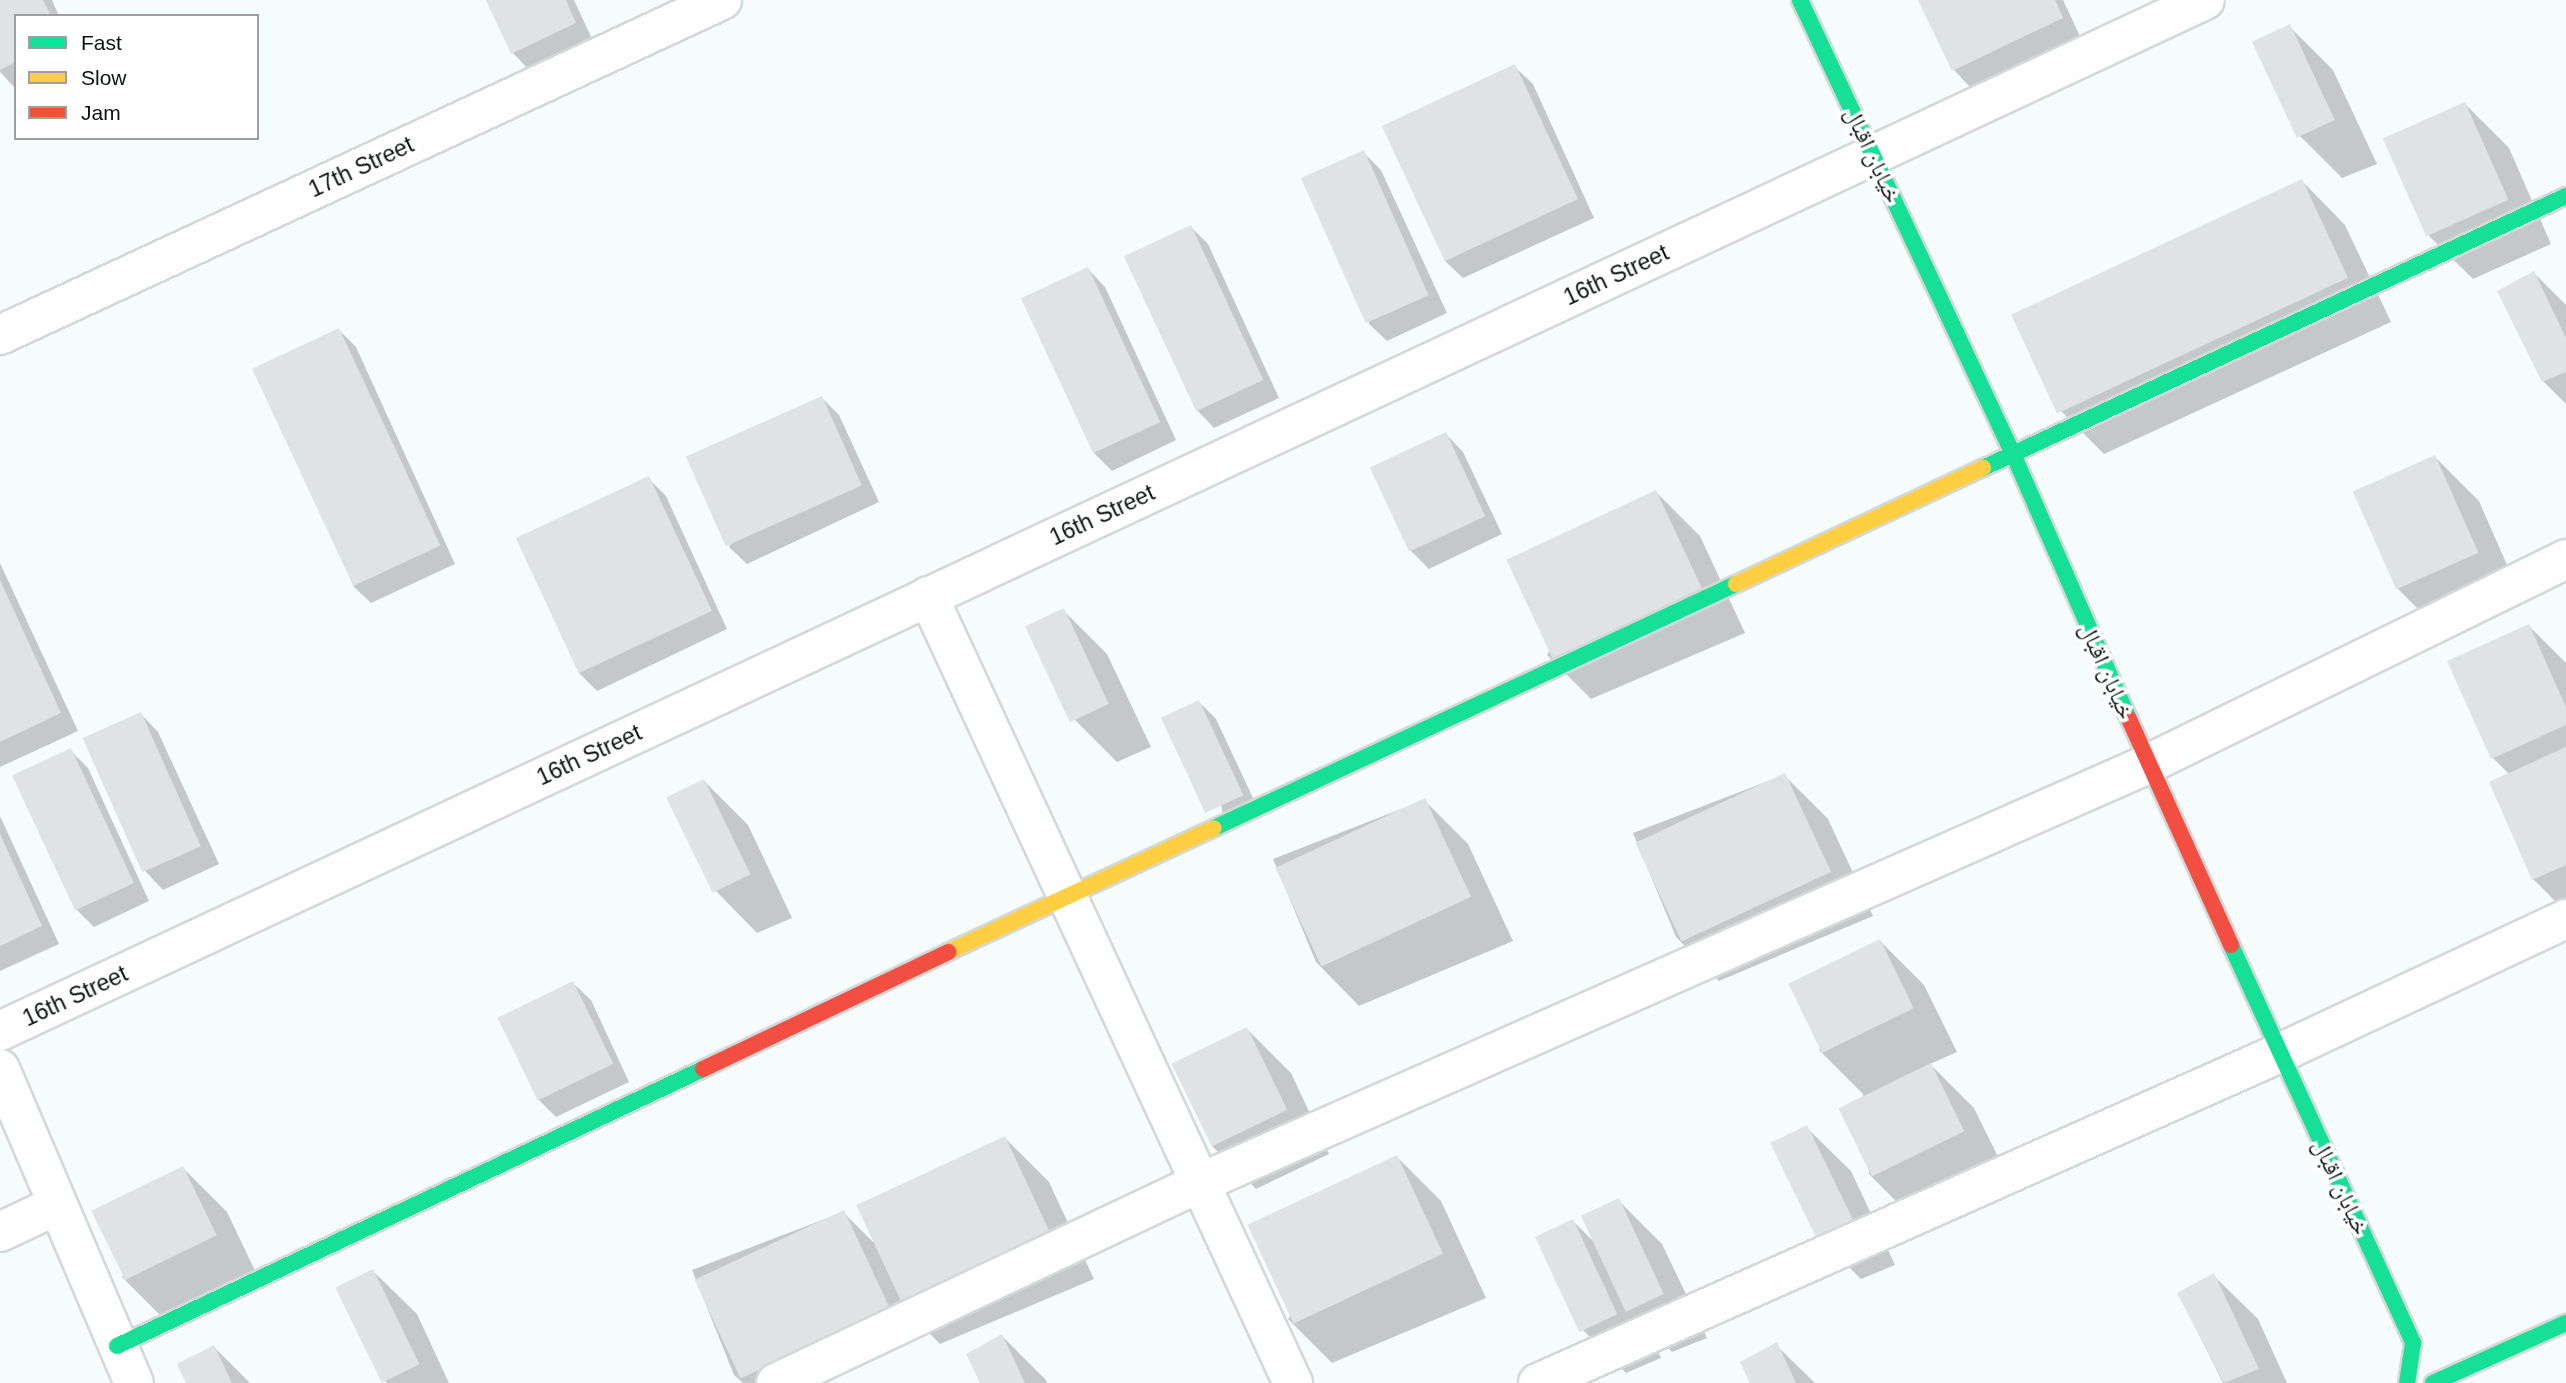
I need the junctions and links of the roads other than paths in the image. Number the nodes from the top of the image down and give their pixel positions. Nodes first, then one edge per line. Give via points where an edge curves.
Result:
1 (722, 0) edge
2 (1800, 0) edge
3 (2205, 0) edge
4 (1873, 155) junction
5 (2566, 196) edge
6 (0, 335) edge
7 (2014, 456) junction
8 (2566, 559) edge
9 (928, 596) junction
10 (2148, 764) junction
11 (1067, 896) junction
12 (2566, 919) edge
13 (0, 1031) edge
14 (2280, 1053) junction
15 (0, 1069) edge
16 (1200, 1182) junction
17 (57, 1205) junction
18 (0, 1232) edge
19 (2566, 1323) edge
20 (117, 1346) junction
21 (2466, 1369) edge
22 (134, 1383) edge
23 (776, 1383) edge
24 (1293, 1383) edge
25 (1538, 1383) edge
26 (2407, 1383) edge
27 (2433, 1383) edge

1 - 6 street, 17th Street
2 - 4 street, خیابان اقبال
3 - 4 street, 16th Street
4 - 7 street, خیابان اقبال
4 - 9 street, 16th Street
5 - 7 street
7 - 10 street, خیابان اقبال
7 - 11 street
8 - 10 street
9 - 11 street
9 - 13 street, 16th Street
10 - 14 street, خیابان اقبال
10 - 16 street
11 - 16 street
11 - 20 street
12 - 14 street
14 - 25 street
14 - 26 street, خیابان اقبال via 2419,1345
15 - 17 street
16 - 23 street
16 - 24 street
17 - 18 street
17 - 20 street
19 - 21 street
20 - 22 street
21 - 27 street

